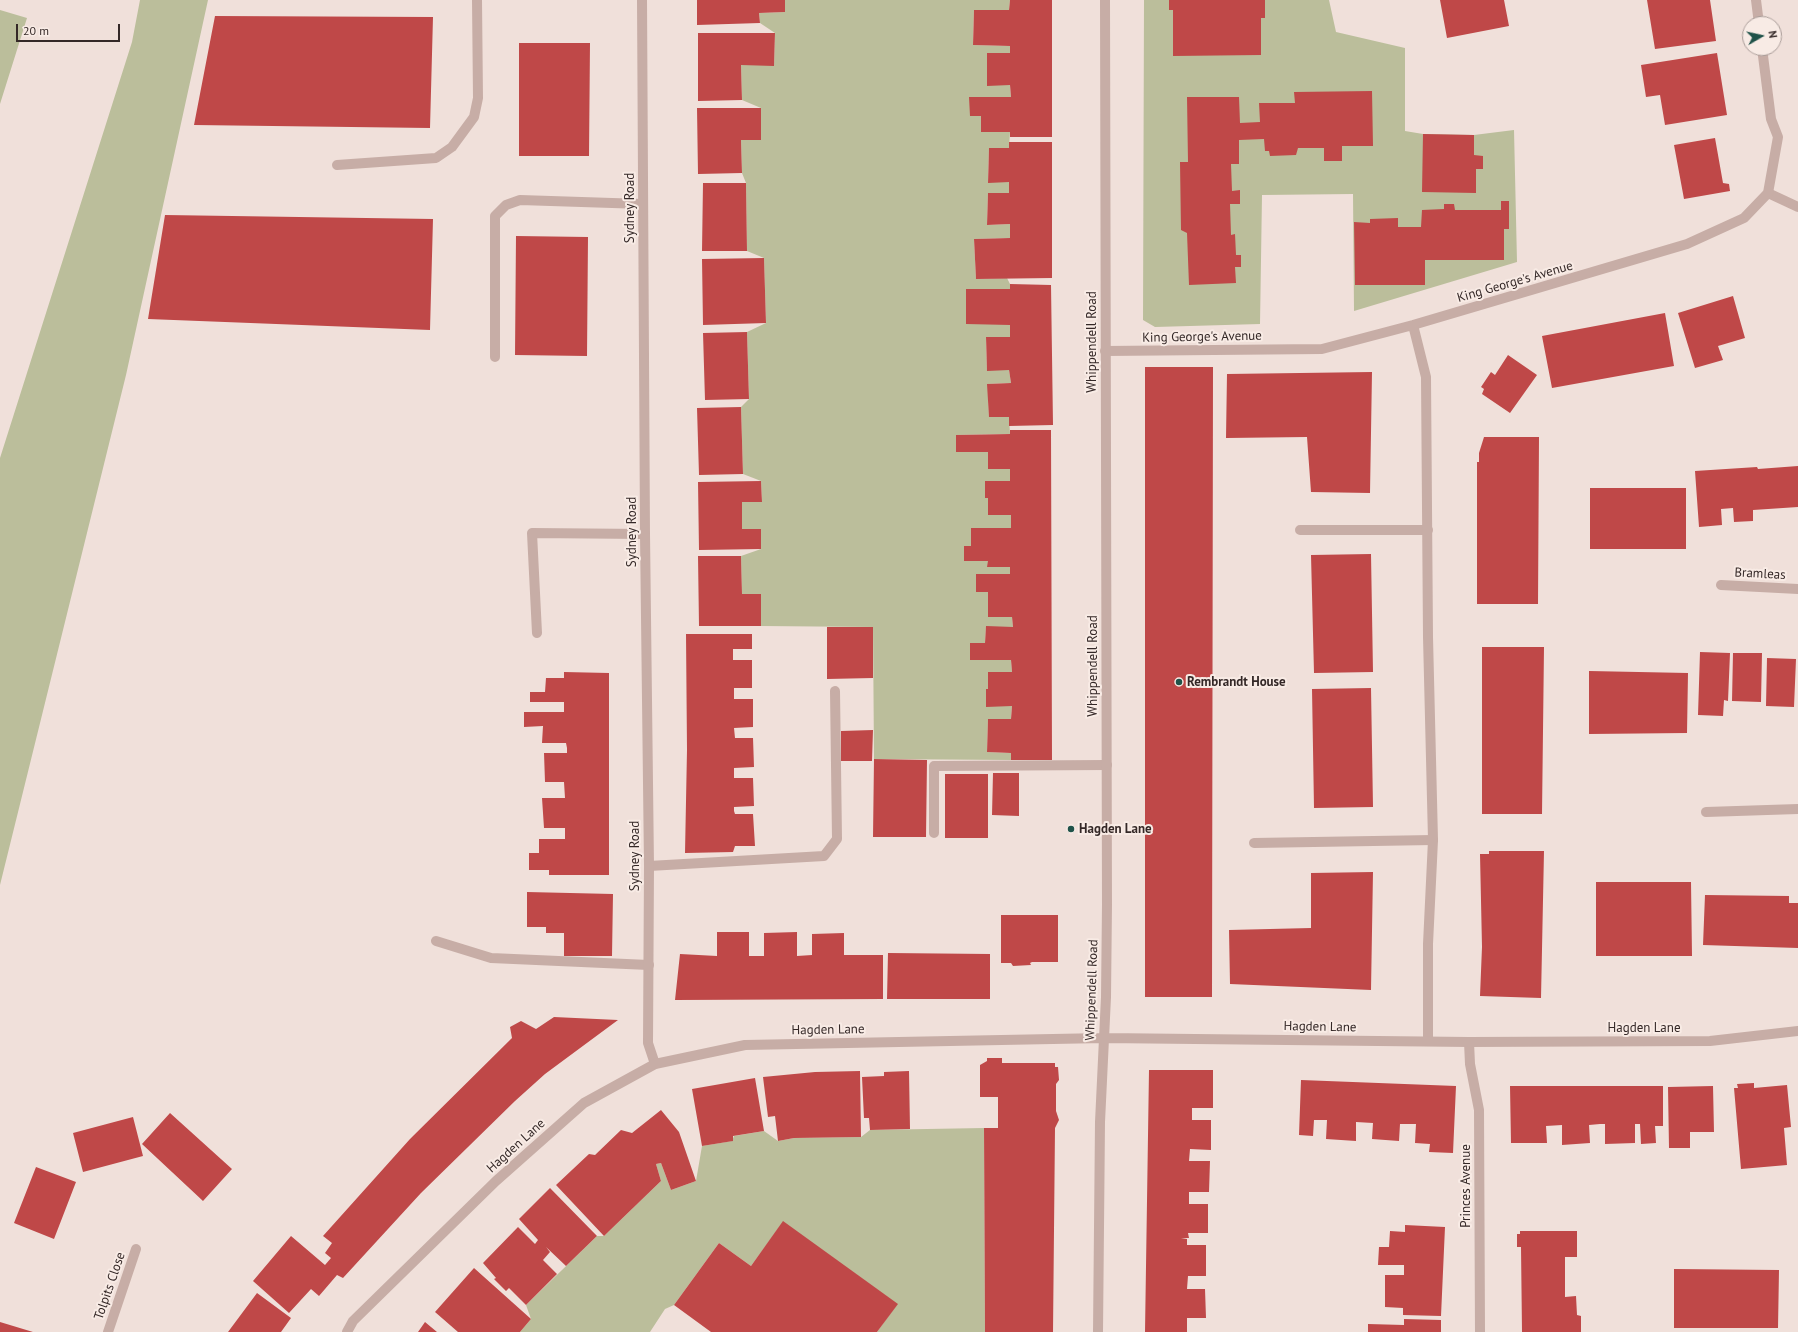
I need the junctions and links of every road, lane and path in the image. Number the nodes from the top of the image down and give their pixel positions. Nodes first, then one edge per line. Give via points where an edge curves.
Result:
1 (477, 0) edge
2 (642, 0) edge
3 (1105, 0) edge
4 (1756, 0) edge
5 (1758, 16) edge
6 (1763, 56) edge
7 (337, 165) dead end
8 (1768, 193) junction
9 (643, 204) junction
10 (1798, 207) edge
11 (1413, 324) junction
12 (1105, 351) junction
13 (495, 357) dead end
14 (1300, 530) dead end
15 (1428, 530) junction
16 (645, 534) junction
17 (1721, 585) dead end
18 (1798, 589) edge
19 (537, 633) dead end
20 (836, 690) dead end
21 (1107, 765) junction
22 (1798, 809) edge
23 (1706, 812) dead end
24 (934, 833) dead end
25 (1433, 840) junction
26 (1254, 842) dead end
27 (649, 866) junction
28 (436, 941) dead end
29 (649, 964) junction
30 (1798, 1031) edge
31 (1104, 1038) junction
32 (1428, 1041) junction
33 (1469, 1042) junction
34 (655, 1064) junction
35 (136, 1249) dead end
36 (108, 1332) edge
37 (347, 1332) edge
38 (1098, 1332) edge
39 (1480, 1332) edge

1 - 7 street via 478,98 474,117 452,147 436,158
2 - 9 street, Sydney Road
3 - 12 street, Whippendell Road
4 - 5 street
6 - 8 street via 1771,119 1778,137
8 - 10 street
8 - 11 street, King George's Avenue via 1744,218 1687,244
9 - 13 street via 520,200 506,205 494,216
9 - 16 street, Sydney Road
11 - 12 street, King George's Avenue via 1322,349
11 - 15 street via 1426,377
12 - 21 street, Whippendell Road
14 - 15 street
15 - 25 street
16 - 19 street via 532,532
16 - 27 street, Sydney Road
17 - 18 street, Bramleas
20 - 27 street via 837,839 824,856
21 - 24 street via 934,766
21 - 31 street, Whippendell Road
22 - 23 street
25 - 26 street
25 - 32 street via 1428,944
27 - 29 street, Sydney Road
28 - 29 street via 491,958
29 - 34 street, Sydney Road via 648,1043
30 - 33 street, Hagden Lane via 1710,1041
31 - 32 street, Hagden Lane
31 - 34 street, Hagden Lane via 745,1045
31 - 38 street, Whippendell Road via 1100,1122
32 - 33 street, Hagden Lane
33 - 39 street, Princes Avenue via 1470,1064 1479,1110
34 - 37 street, Hagden Lane via 584,1103 496,1181 353,1321
35 - 36 street, Tolpits Close

